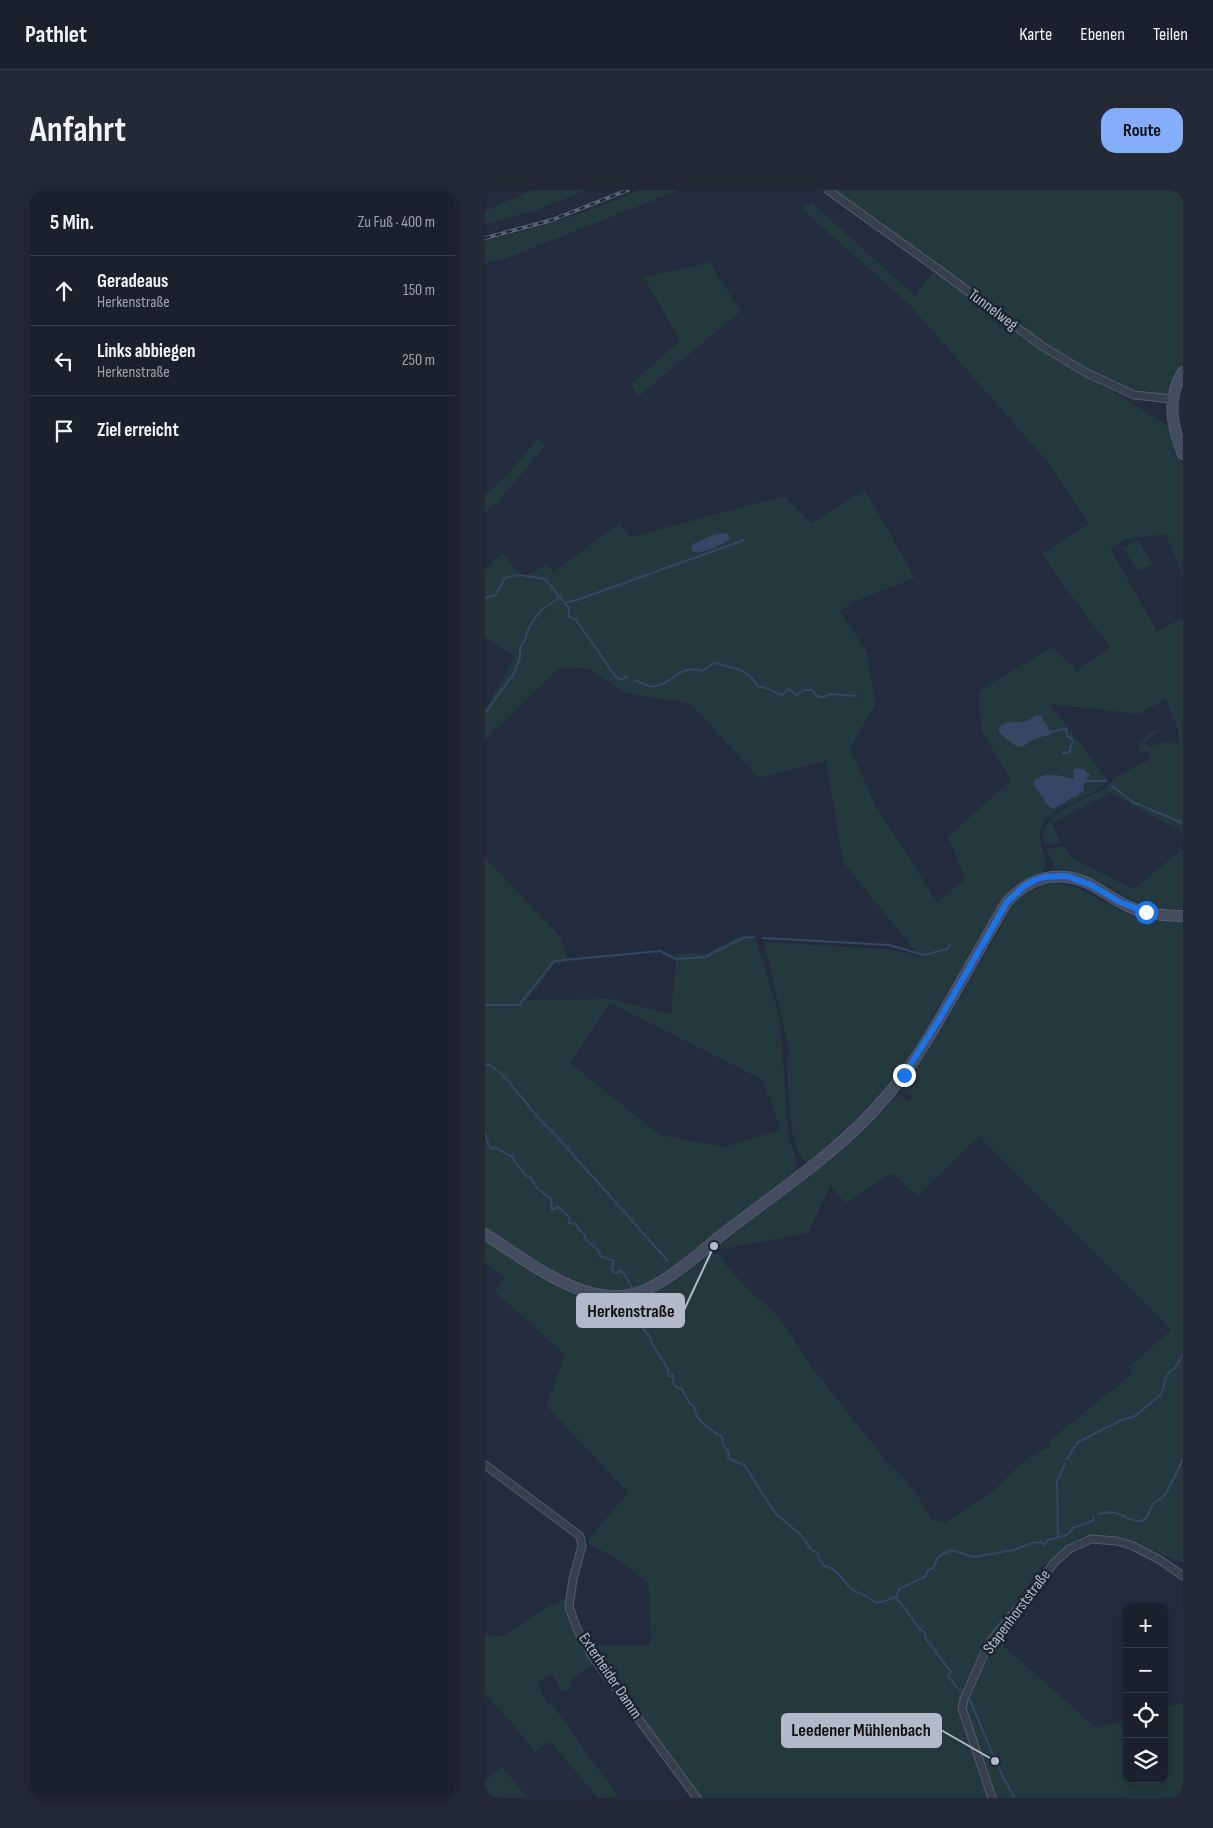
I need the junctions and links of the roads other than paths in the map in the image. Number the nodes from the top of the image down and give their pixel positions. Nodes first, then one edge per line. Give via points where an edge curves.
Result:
1 (828, 190) edge
2 (1183, 372) edge
3 (1172, 399) junction
4 (1183, 454) edge
5 (1183, 916) edge
6 (485, 1234) edge
7 (485, 1466) edge
8 (1183, 1576) edge
9 (693, 1797) edge
10 (992, 1798) edge

1 - 3 street, Tunnelweg via 1042,346 1127,393
2 - 3 main road
3 - 4 main road via 1174,430
5 - 6 main road via 1132,908 1091,885 1067,876 1044,877 1024,886 1007,902 920,1051 884,1100 829,1152 648,1289 619,1296 579,1290
7 - 9 street, Exterheider Damm via 576,1532 582,1540 569,1607 579,1631 592,1656
8 - 10 street, Stapenhorststraße via 1133,1546 1104,1539 1079,1543 1054,1563 989,1643 964,1699 962,1708

